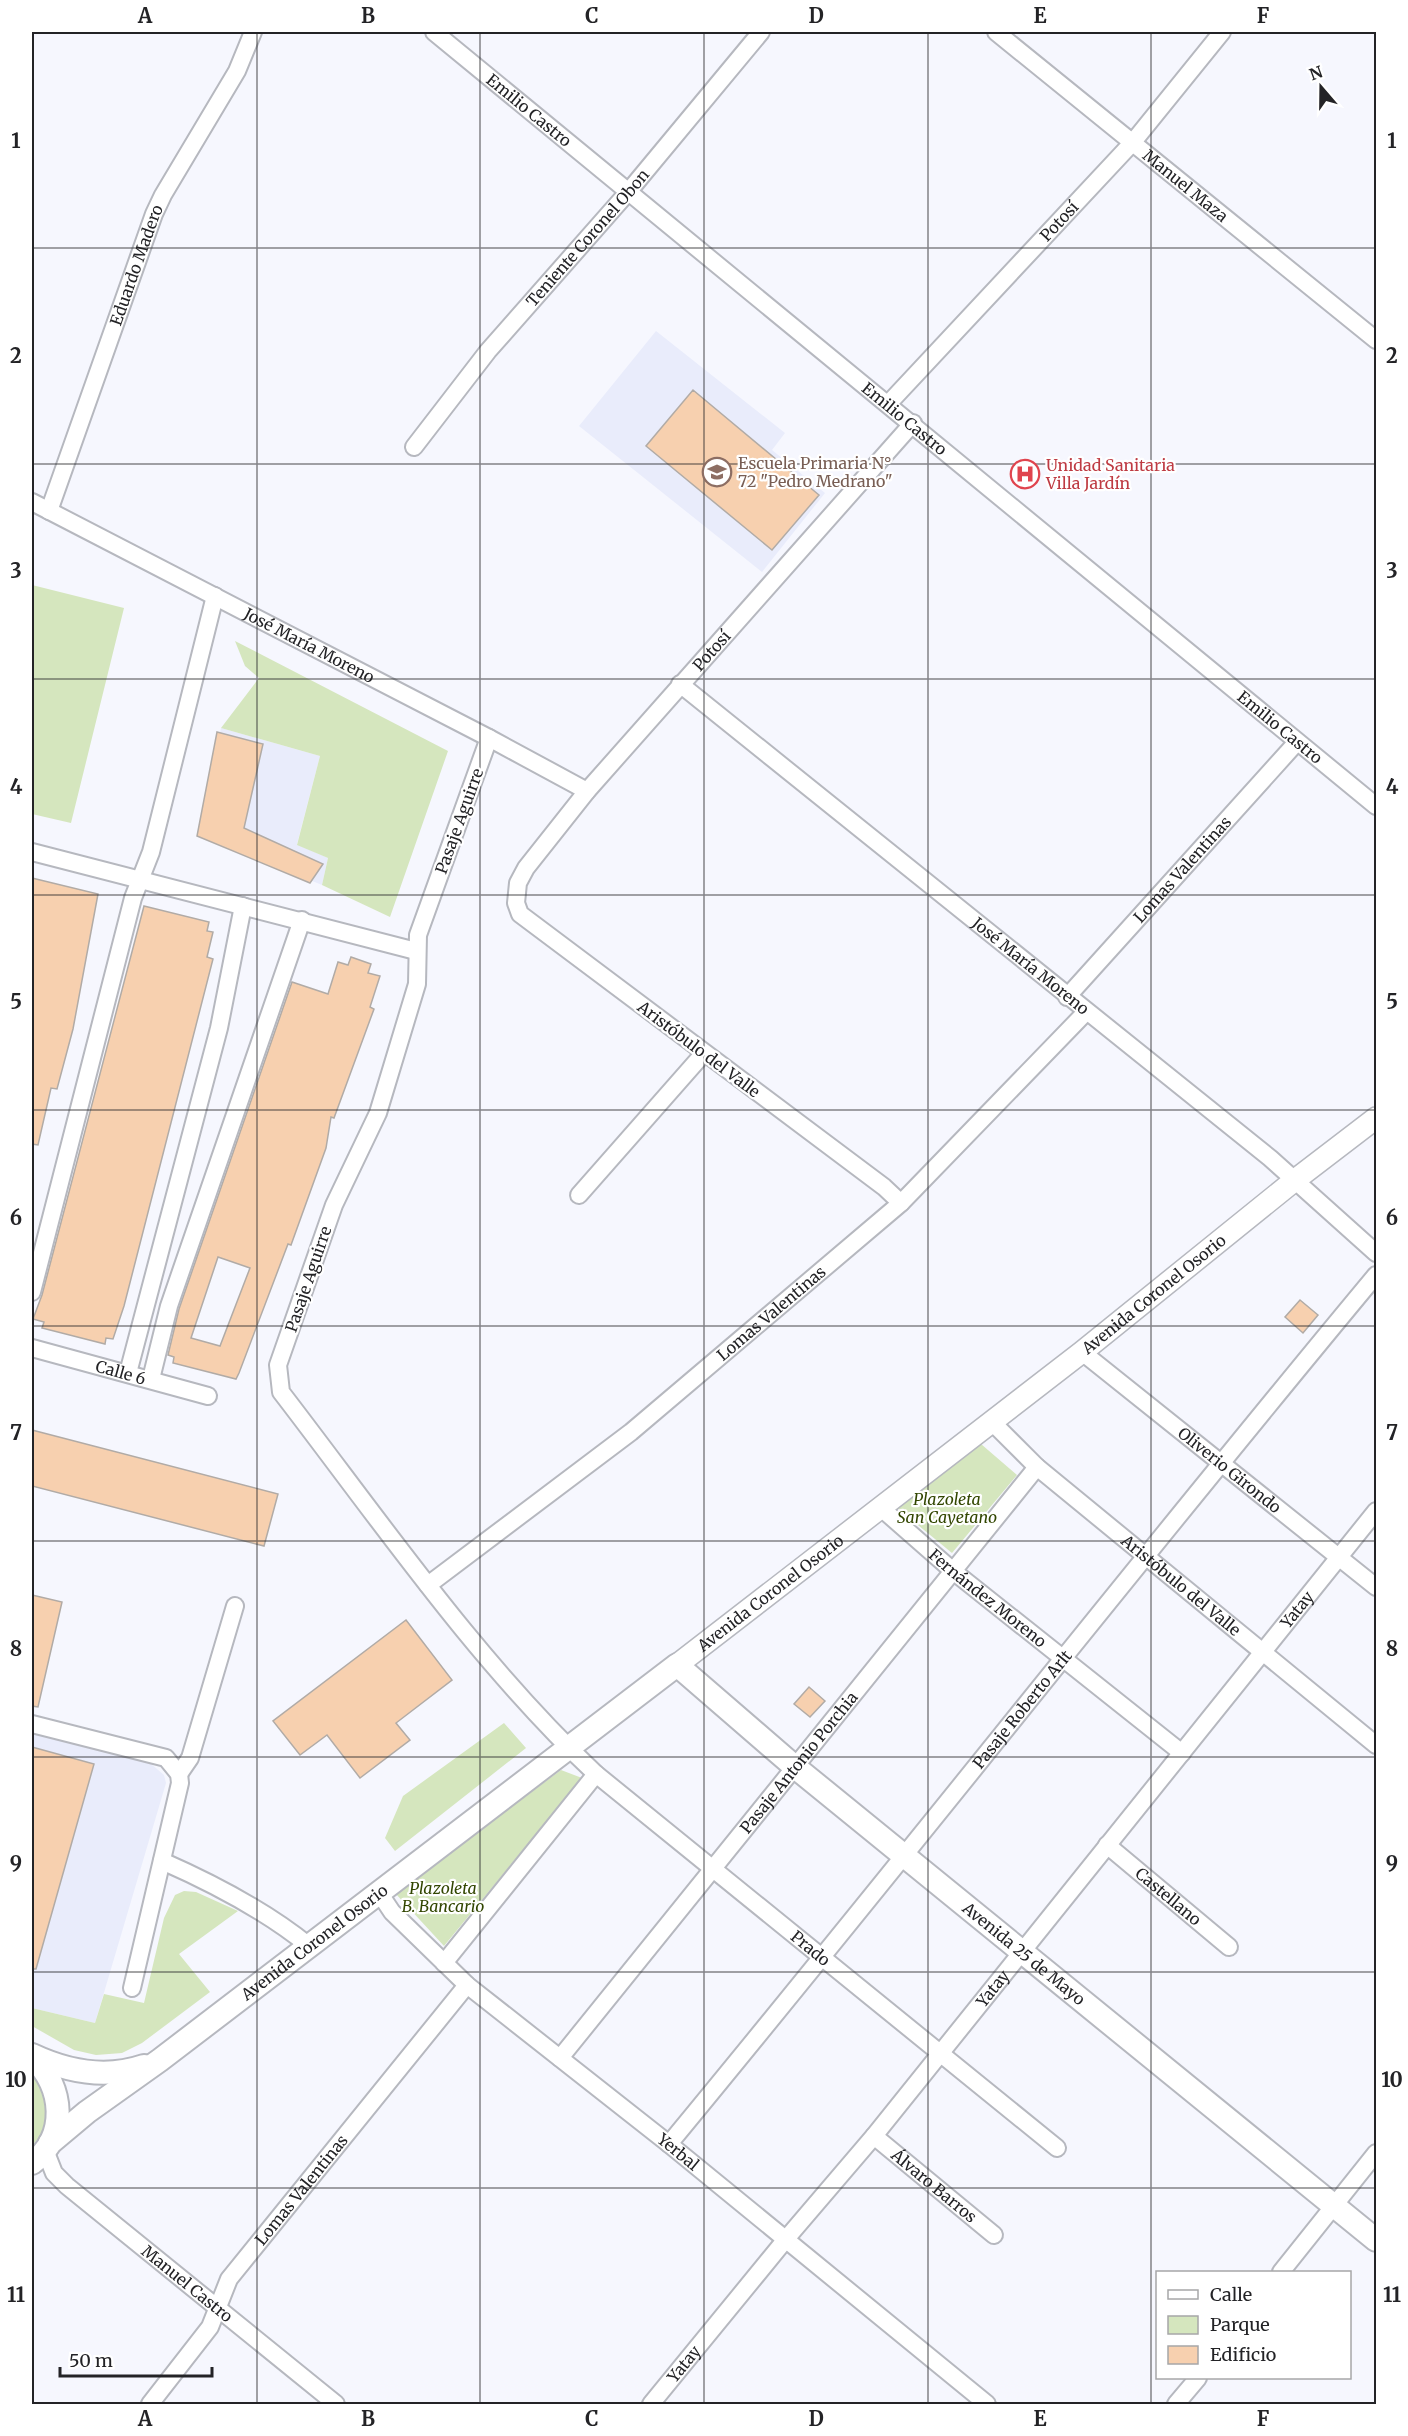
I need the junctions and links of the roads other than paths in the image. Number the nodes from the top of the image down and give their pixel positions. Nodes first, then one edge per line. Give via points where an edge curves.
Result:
1 (253, 32) edge
2 (434, 32) edge
3 (761, 32) edge
4 (996, 32) edge
5 (1222, 32) edge
6 (1133, 142) junction
7 (629, 191) junction
8 (1377, 340) edge
9 (889, 403) junction
10 (913, 423) junction
11 (414, 447) dead end
12 (32, 502) edge
13 (49, 511) junction
14 (215, 596) junction
15 (680, 684) junction
16 (489, 738) junction
17 (1297, 742) junction
18 (587, 791) junction
19 (1377, 806) edge
20 (32, 852) edge
21 (141, 880) junction
22 (518, 883) joint
23 (243, 906) junction
24 (302, 920) junction
25 (416, 951) junction
26 (1067, 997) junction
27 (1086, 1012) junction
28 (704, 1053) junction
29 (1377, 1118) edge
30 (1295, 1180) junction
31 (579, 1194) dead end
32 (901, 1203) junction
33 (1377, 1253) edge
34 (1377, 1275) edge
35 (32, 1292) edge
36 (32, 1348) edge
37 (1082, 1352) junction
38 (128, 1373) junction
39 (151, 1379) junction
40 (208, 1396) dead end
41 (992, 1422) junction
42 (1220, 1463) junction
43 (1037, 1467) junction
44 (880, 1507) junction
45 (1377, 1511) edge
46 (1144, 1556) junction
47 (1339, 1557) junction
48 (953, 1570) junction
49 (429, 1585) junction
50 (1377, 1587) edge
51 (235, 1605) dead end
52 (1264, 1653) junction
53 (1062, 1656) junction
54 (676, 1665) junction
55 (32, 1724) edge
56 (1377, 1745) edge
57 (567, 1747) junction
58 (1182, 1753) junction
59 (795, 1767) junction
60 (179, 1774) junction
61 (596, 1774) junction
62 (1107, 1845) junction
63 (904, 1856) junction
64 (162, 1861) junction
65 (714, 1870) junction
66 (378, 1891) junction
67 (309, 1946) junction
68 (1229, 1947) dead end
69 (1021, 1952) junction
70 (822, 1959) junction
71 (444, 1963) junction
72 (467, 1984) junction
73 (132, 1988) dead end
74 (939, 2054) junction
75 (32, 2056) edge
76 (560, 2058) junction
77 (160, 2060) junction
78 (874, 2136) junction
79 (669, 2144) junction
80 (1057, 2148) dead end
81 (42, 2152) edge
82 (1377, 2153) edge
83 (32, 2170) edge
84 (67, 2186) junction
85 (1334, 2205) junction
86 (994, 2235) dead end
87 (786, 2239) junction
88 (1377, 2240) edge
89 (1282, 2271) edge
90 (217, 2307) junction
91 (1197, 2379) edge
92 (150, 2404) edge
93 (336, 2404) edge
94 (651, 2404) edge
95 (987, 2404) edge
96 (1176, 2404) edge

1 - 13 street, Eduardo Madero via 237,71 154,214
2 - 7 street, Emilio Castro
3 - 7 street, Teniente Coronel Obon
4 - 6 street, Manuel Maza
5 - 6 street, Potosí
6 - 8 street, Manuel Maza
6 - 9 street, Potosí
7 - 9 street, Emilio Castro
7 - 11 street, Teniente Coronel Obon via 495,343
9 - 10 street, Emilio Castro
10 - 15 street, Potosí
10 - 17 street, Emilio Castro
12 - 13 street, José María Moreno
13 - 14 street, José María Moreno
14 - 16 street, José María Moreno
14 - 21 street
15 - 18 street, Potosí
15 - 26 street, José María Moreno
16 - 18 street, José María Moreno
16 - 25 street, Pasaje Aguirre via 418,935
17 - 19 street, Emilio Castro
17 - 26 street, Lomas Valentinas
18 - 22 street, Potosí
20 - 21 street
21 - 23 street
21 - 35 street via 133,898
22 - 28 street, Aristóbulo del Valle via 516,903 520,914
23 - 24 street
23 - 38 street via 219,1028
24 - 25 street
24 - 39 street via 169,1306
25 - 49 street, Pasaje Aguirre via 417,984 378,1113 321,1237 278,1365 278,1378 281,1392
26 - 27 street, José María Moreno
27 - 30 street, José María Moreno
27 - 32 street, Lomas Valentinas
28 - 31 street
28 - 32 street, Aristóbulo del Valle
29 - 30 street, Avenida Coronel Osorio
30 - 33 street, José María Moreno
30 - 37 street, Avenida Coronel Osorio
32 - 49 street, Lomas Valentinas via 631,1432
34 - 42 street, Pasaje Roberto Arlt
36 - 38 street, Calle 6
37 - 41 street, Avenida Coronel Osorio
37 - 42 street, Oliverio Girondo
38 - 39 street, Calle 6
39 - 40 street, Calle 6
41 - 43 street, Aristóbulo del Valle
41 - 44 street, Avenida Coronel Osorio
42 - 46 street, Pasaje Roberto Arlt
42 - 47 street, Oliverio Girondo
43 - 46 street, Aristóbulo del Valle
43 - 48 street, Pasaje Antonio Porchia
44 - 48 street, Fernández Moreno
44 - 54 street, Avenida Coronel Osorio
45 - 47 street, Yatay
46 - 52 street, Aristóbulo del Valle
46 - 53 street, Pasaje Roberto Arlt
47 - 50 street, Oliverio Girondo
47 - 52 street, Yatay
48 - 53 street, Fernández Moreno
48 - 59 street, Pasaje Antonio Porchia
49 - 57 street, Pasaje Aguirre
51 - 60 street via 190,1758
52 - 56 street, Aristóbulo del Valle
52 - 58 street, Yatay
53 - 58 street, Fernández Moreno
53 - 63 street, Pasaje Roberto Arlt
54 - 57 main road, Avenida Coronel Osorio
54 - 59 main road, Avenida 25 de Mayo
55 - 60 street via 166,1758
57 - 61 street, Prado
57 - 66 main road, Avenida Coronel Osorio
58 - 62 street, Yatay
59 - 63 main road, Avenida 25 de Mayo
59 - 65 street, Pasaje Antonio Porchia
60 - 64 street
61 - 65 street, Prado
61 - 71 street
62 - 68 street, Castellano
62 - 69 street, Yatay
63 - 69 main road, Avenida 25 de Mayo
63 - 70 street, Pasaje Roberto Arlt
64 - 67 street via 272,1920
64 - 73 street
65 - 70 street, Prado
65 - 76 street, Pasaje Antonio Porchia
66 - 67 main road, Avenida Coronel Osorio
66 - 71 street, Yerbal via 392,1912
67 - 77 main road, Avenida Coronel Osorio
69 - 74 street, Yatay
69 - 85 main road, Avenida 25 de Mayo
70 - 74 street, Prado
70 - 79 street, Pasaje Roberto Arlt
71 - 72 street, Yerbal
72 - 76 street, Yerbal
72 - 90 street, Lomas Valentinas via 229,2278
74 - 78 street, Yatay
74 - 80 street, Prado
75 - 77 main road, Avenida Coronel Osorio via 80,2072 107,2073
75 - 81 main road via 54,2085 58,2104 57,2124
76 - 79 street, Yerbal
77 - 81 main road, Avenida Coronel Osorio via 87,2112
78 - 86 street, Álvaro Barros
78 - 87 street, Yatay
79 - 87 street, Yerbal
81 - 84 street, Manuel Castro
82 - 85 street
83 - 84 street, Manuel Castro
84 - 90 street, Manuel Castro
85 - 88 main road, Avenida 25 de Mayo
85 - 89 street
87 - 94 street, Yatay
87 - 95 street, Yerbal
90 - 92 street, Lomas Valentinas via 202,2339
90 - 93 street, Manuel Castro
91 - 96 street

